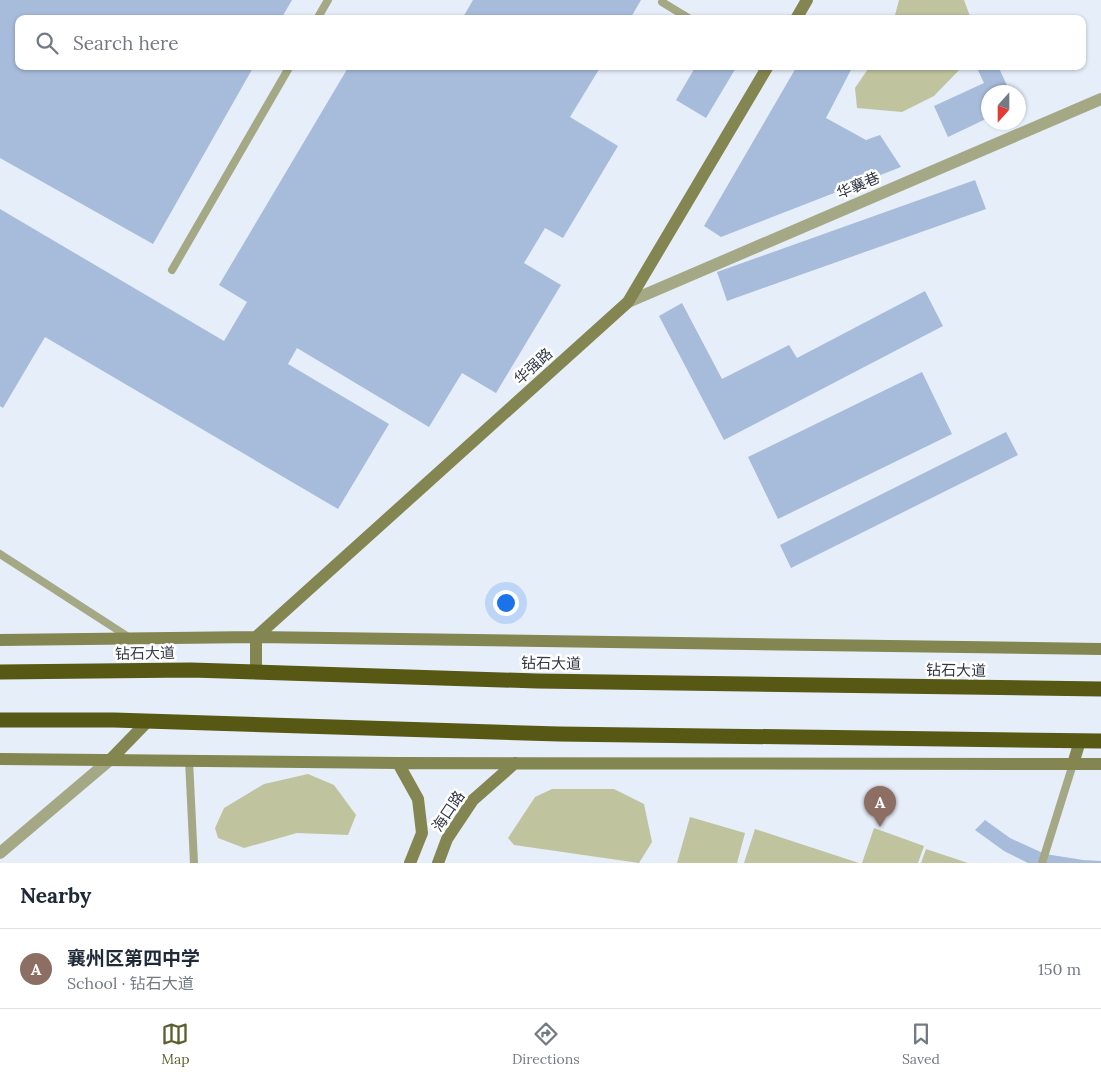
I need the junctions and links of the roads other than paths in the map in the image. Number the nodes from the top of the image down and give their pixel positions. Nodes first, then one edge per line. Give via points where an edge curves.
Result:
1 (328, 0) edge
2 (663, 0) edge
3 (807, 0) edge
4 (319, 15) edge
5 (683, 15) edge
6 (798, 15) edge
7 (288, 70) edge
8 (766, 70) edge
9 (1101, 99) edge
10 (172, 270) dead end
11 (628, 302) junction
12 (0, 554) edge
13 (256, 637) junction
14 (132, 639) junction
15 (0, 640) edge
16 (1101, 649) edge
17 (0, 672) edge
18 (256, 672) junction
19 (1101, 690) edge
20 (0, 720) edge
21 (148, 721) junction
22 (1080, 741) junction
23 (1101, 741) edge
24 (0, 758) edge
25 (111, 759) junction
26 (189, 760) junction
27 (398, 763) junction
28 (514, 763) junction
29 (1072, 764) junction
30 (1101, 764) edge
31 (0, 853) edge
32 (194, 863) edge
33 (410, 863) edge
34 (438, 863) edge
35 (1042, 863) edge

1 - 4 lane
2 - 5 lane
3 - 6 street
7 - 10 lane
8 - 11 street, 华强路
9 - 11 street, 华襄巷
11 - 13 street, 华强路
12 - 14 lane
13 - 14 street
13 - 16 street
13 - 18 street
14 - 15 street
17 - 18 highway, 钻石大道
18 - 19 highway, 钻石大道 via 536,681
20 - 21 highway
21 - 22 highway via 559,734
21 - 25 street
22 - 23 highway
22 - 29 street
24 - 25 street
25 - 26 street
25 - 31 street
26 - 27 street
26 - 32 lane
27 - 28 street
27 - 33 street, 海口路 via 418,799 422,832
28 - 29 street
28 - 34 street, 海口路 via 473,800 447,839
29 - 30 street
29 - 35 lane

